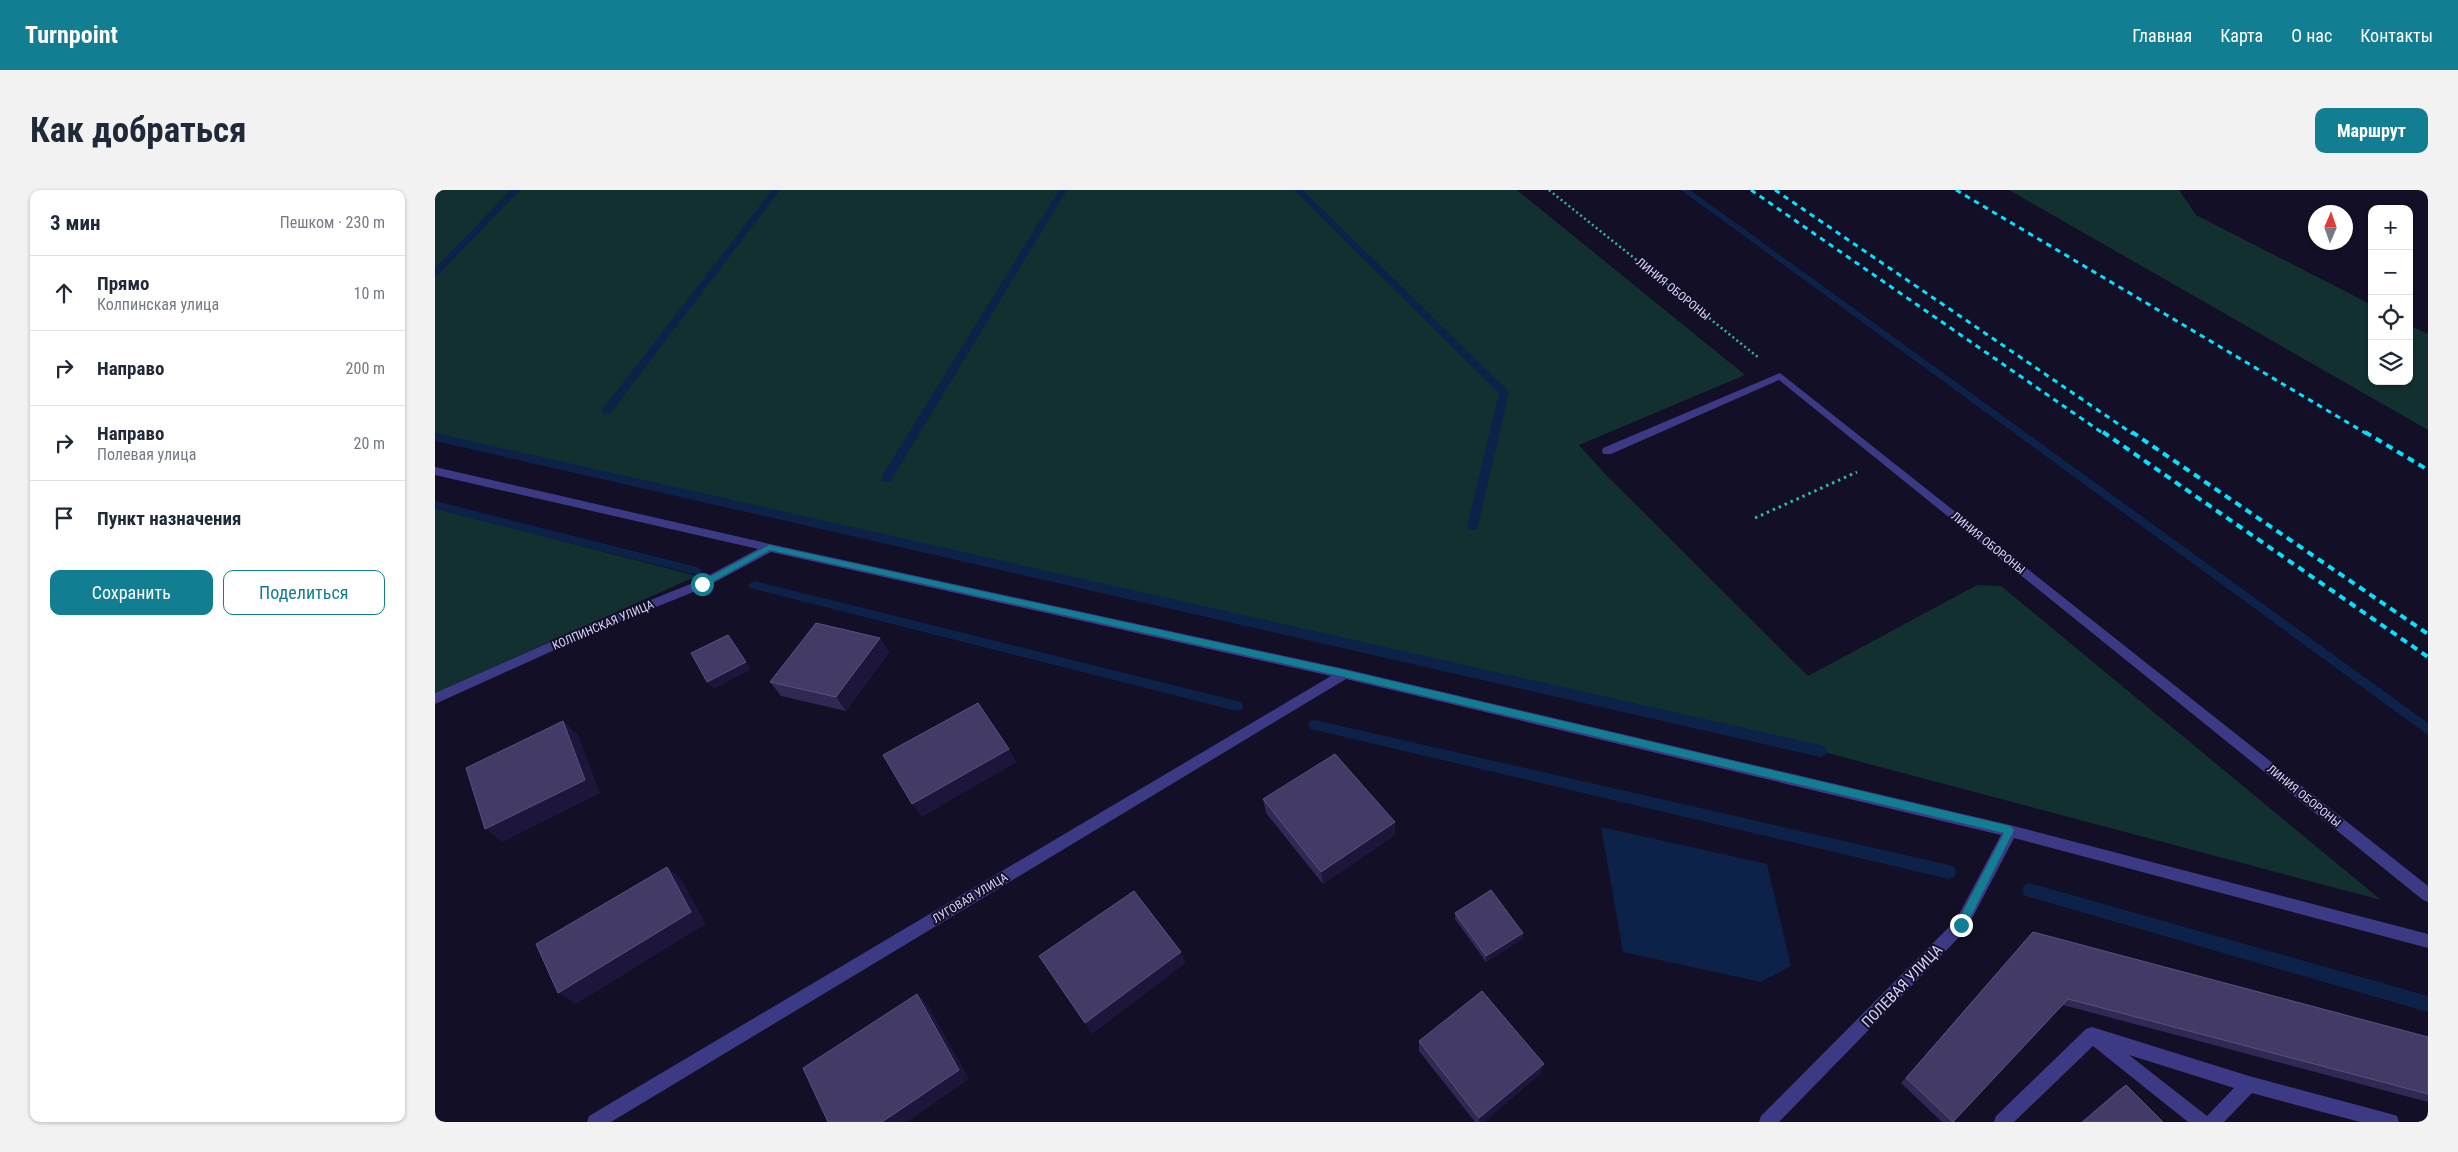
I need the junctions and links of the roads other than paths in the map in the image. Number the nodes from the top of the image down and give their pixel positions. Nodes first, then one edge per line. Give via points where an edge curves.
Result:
1 (1607, 451) dead end
2 (435, 471) edge
3 (769, 548) junction
4 (1345, 674) junction
5 (435, 699) edge
6 (2010, 830) junction
7 (2428, 896) edge
8 (2428, 941) edge
9 (2091, 1034) junction
10 (2249, 1084) junction
11 (595, 1122) edge
12 (1767, 1122) edge
13 (2002, 1122) edge
14 (2201, 1122) edge
15 (2213, 1122) edge
16 (2391, 1122) edge

1 - 7 street, ЛИНИЯ ОБОРОНЫ via 1780,376
2 - 3 street
3 - 4 street
3 - 5 street, КОЛПИНСКАЯ УЛИЦА via 702,584 597,626
4 - 6 street
4 - 11 street, ЛУГОВАЯ УЛИЦА
6 - 8 street
6 - 12 street, ПОЛЕВАЯ УЛИЦА via 1961,925
9 - 10 street
9 - 13 street
9 - 14 street
10 - 15 street
10 - 16 street

